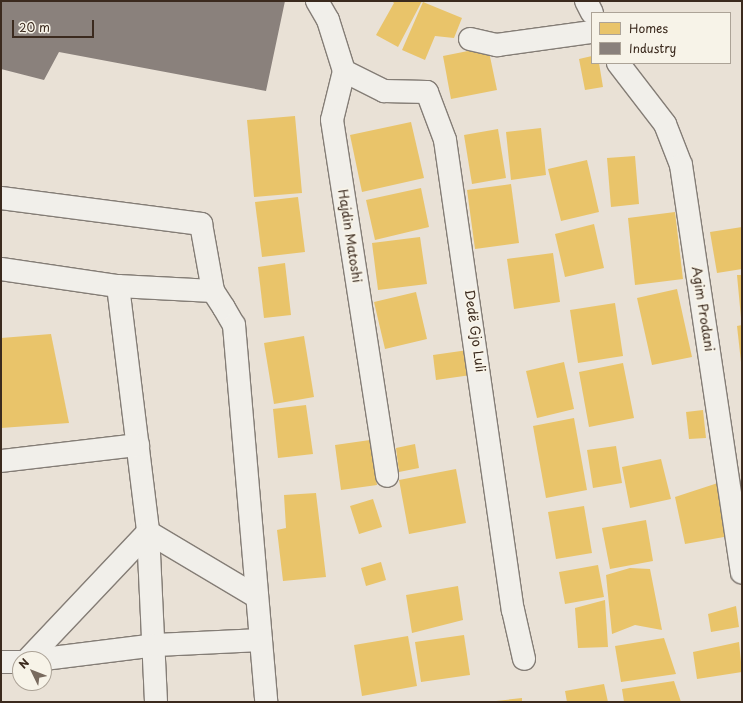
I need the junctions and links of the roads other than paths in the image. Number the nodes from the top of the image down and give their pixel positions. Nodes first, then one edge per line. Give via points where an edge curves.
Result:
1 (318, 1) edge
2 (586, 1) edge
3 (592, 12) edge
4 (591, 32) edge
5 (470, 39) dead end
6 (619, 64) edge
7 (344, 71) junction
8 (1, 198) edge
9 (1, 270) edge
10 (118, 286) junction
11 (213, 291) junction
12 (138, 445) junction
13 (1, 460) edge
14 (387, 476) dead end
15 (148, 532) junction
16 (742, 572) edge
17 (257, 597) junction
18 (261, 640) junction
19 (156, 646) junction
20 (36, 651) edge
21 (52, 658) edge
22 (524, 659) dead end
23 (1, 662) edge
24 (12, 662) edge
25 (156, 702) edge
26 (266, 702) edge

1 - 7 street via 328,20
2 - 3 street
4 - 5 street via 497,46
6 - 16 street, Agim Prodani via 665,124 681,165
7 - 14 street, Hajdin Matoshi via 332,120
7 - 22 street, Dedë Gjo Luli via 384,91 427,92 445,140 513,610
8 - 11 street via 201,224
9 - 10 street
10 - 11 street
10 - 12 street
11 - 17 street via 234,325
12 - 13 street
12 - 15 street
15 - 17 street
15 - 19 street
15 - 20 street
17 - 18 street
18 - 19 street
18 - 26 street
19 - 21 street
19 - 25 street
23 - 24 street

